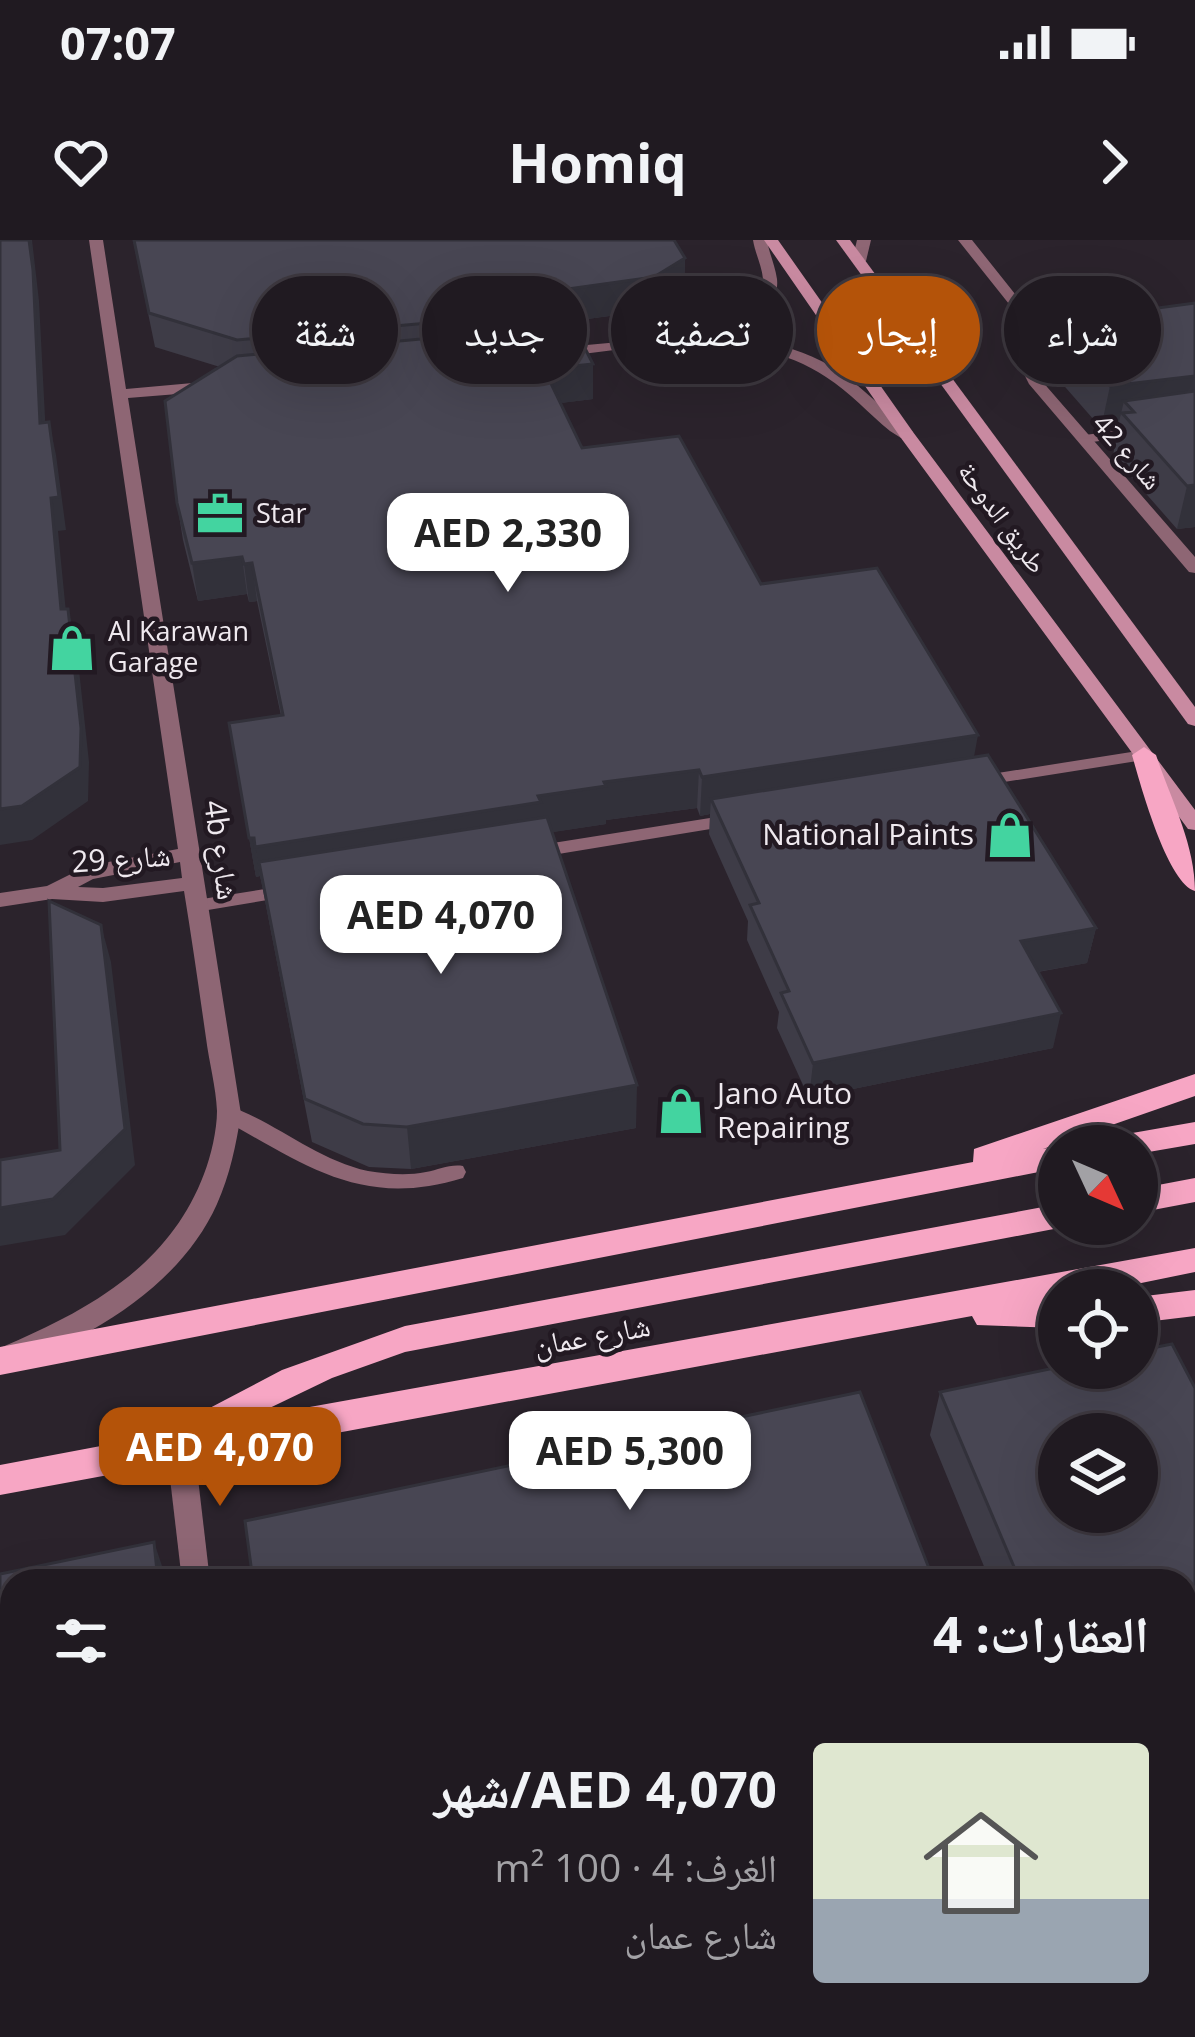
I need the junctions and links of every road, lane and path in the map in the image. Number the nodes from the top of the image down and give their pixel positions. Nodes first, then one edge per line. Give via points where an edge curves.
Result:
1 (96, 240) edge
2 (760, 240) edge
3 (771, 240) edge
4 (843, 240) edge
5 (864, 240) edge
6 (965, 240) edge
7 (860, 261) junction
8 (767, 276) edge
9 (1004, 289) edge
10 (793, 355) edge
11 (1037, 384) edge
12 (118, 401) junction
13 (1195, 428) edge
14 (907, 434) junction
15 (1088, 443) junction
16 (1191, 558) edge
17 (1195, 720) edge
18 (1144, 754) junction
19 (959, 784) edge
20 (751, 817) edge
21 (1195, 824) edge
22 (189, 854) junction
23 (520, 854) edge
24 (1195, 882) edge
25 (311, 887) edge
26 (52, 892) junction
27 (195, 895) junction
28 (0, 900) edge
29 (1195, 1085) edge
30 (229, 1114) junction
31 (1195, 1133) edge
32 (1158, 1140) edge
33 (1038, 1161) edge
34 (455, 1172) dead end
35 (942, 1178) junction
36 (1195, 1190) edge
37 (1158, 1197) edge
38 (1038, 1220) edge
39 (1195, 1259) edge
40 (1195, 1303) edge
41 (1158, 1307) edge
42 (928, 1315) junction
43 (1038, 1315) edge
44 (0, 1360) edge
45 (180, 1444) junction
46 (0, 1480) edge
47 (195, 1569) edge

1 - 12 street, 4b شارع
2 - 8 street
3 - 14 main road, طريق الدوحة
4 - 7 main road, طريق الدوحة
5 - 7 street
6 - 9 street, شارع 42
7 - 17 main road, طريق الدوحة
10 - 14 street via 830,372
11 - 15 street, شارع 42
12 - 12 street via 230,387
12 - 22 street, 4b شارع
13 - 15 lane
14 - 18 main road, طريق الدوحة
15 - 16 street, شارع 42
18 - 19 lane
18 - 21 main road, طريق الدوحة
18 - 24 main road
20 - 23 lane
22 - 26 street, شارع 29 via 87,873
22 - 27 street, 4b شارع
25 - 27 lane
26 - 27 street, شارع 29
26 - 28 street, شارع 29
27 - 30 street, 4b شارع
29 - 35 main road via 1034,1137
30 - 34 lane via 374,1184 418,1184
30 - 44 street, 4b شارع via 225,1160 205,1209 171,1255 123,1298
31 - 32 main road
33 - 35 main road
35 - 44 main road
36 - 37 main road
38 - 45 main road via 405,1339 301,1373
39 - 42 main road, شارع عمان
40 - 41 main road
42 - 43 main road
42 - 45 main road, شارع عمان
45 - 46 main road, شارع عمان
45 - 47 street

